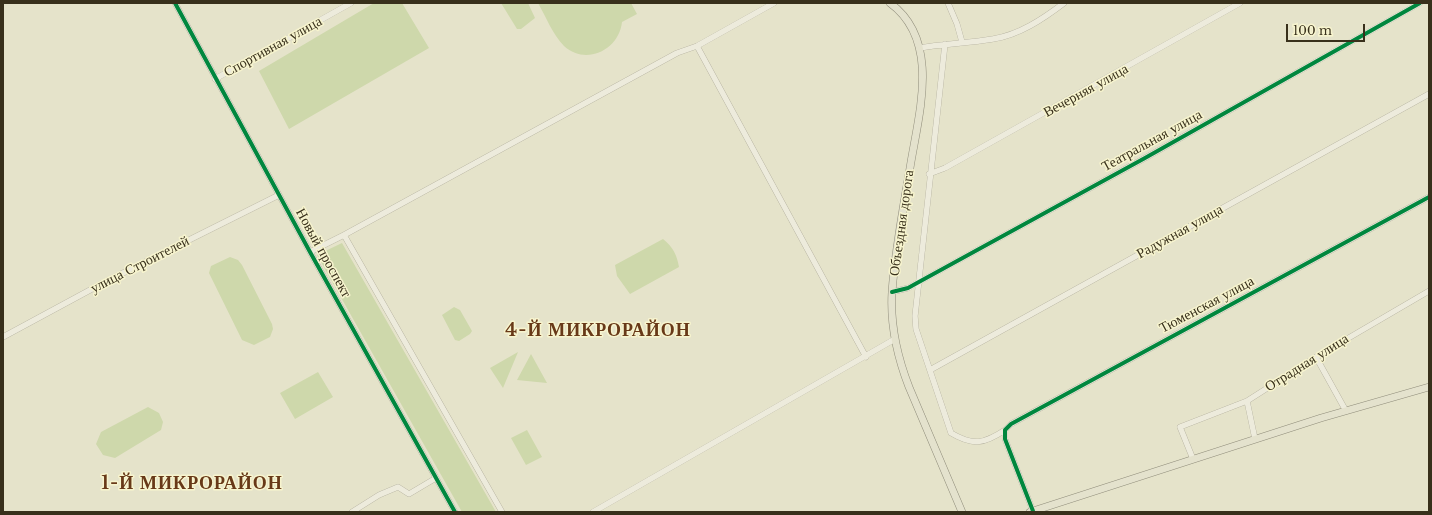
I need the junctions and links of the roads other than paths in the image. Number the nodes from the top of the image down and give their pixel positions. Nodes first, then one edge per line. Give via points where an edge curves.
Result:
1 (175, 3) edge
2 (351, 3) edge
3 (774, 3) edge
4 (890, 3) edge
5 (948, 3) edge
6 (1064, 3) edge
7 (1240, 3) edge
8 (1420, 3) edge
9 (962, 42) junction
10 (945, 44) junction
11 (697, 46) junction
12 (919, 48) junction
13 (215, 78) junction
14 (1429, 94) edge
15 (930, 174) junction
16 (279, 196) junction
17 (1429, 197) edge
18 (344, 235) junction
19 (310, 252) junction
20 (918, 283) junction
21 (1429, 291) edge
22 (892, 292) junction
23 (3, 337) edge
24 (895, 339) junction
25 (1316, 356) junction
26 (866, 357) junction
27 (930, 370) junction
28 (1429, 387) edge
29 (1247, 401) junction
30 (1346, 411) junction
31 (1005, 430) junction
32 (1255, 439) junction
33 (1193, 459) junction
34 (436, 478) junction
35 (352, 512) edge
36 (455, 512) edge
37 (502, 512) edge
38 (593, 512) edge
39 (962, 512) edge
40 (1032, 512) edge

1 - 13 street, Новый проспект
2 - 13 street, Спортивная улица
3 - 11 street
4 - 12 main road, Объездная дорога via 910,24
5 - 9 street
6 - 9 street via 1019,32 993,39
7 - 15 street, Вечерняя улица via 1058,106
8 - 20 street, Театральная улица
9 - 10 street
10 - 12 street
10 - 15 street
11 - 18 street via 677,53
11 - 26 street
12 - 22 main road, Объездная дорога via 923,77 920,113 909,170
13 - 16 street, Новый проспект
14 - 27 street, Радужная улица
15 - 20 street
16 - 19 street, Новый проспект
16 - 23 street, улица Строителей via 103,283
17 - 31 street, Тюменская улица via 1011,424
18 - 19 street
18 - 37 street
19 - 34 street, Новый проспект
20 - 22 street, Театральная улица
20 - 27 street via 916,329
21 - 25 street, Отрадная улица
22 - 24 main road, Объездная дорога
24 - 26 street
24 - 39 main road, Объездная дорога via 909,387
25 - 29 street, Отрадная улица
25 - 30 street
26 - 38 street
27 - 31 street, Тюменская улица via 951,433 959,438 980,443
28 - 30 main road
29 - 32 street
29 - 33 street, Отрадная улица via 1180,427
30 - 32 main road
31 - 40 street via 1005,439
32 - 33 main road
33 - 40 main road
34 - 35 street via 409,494 398,487 378,495
34 - 36 street, Новый проспект

